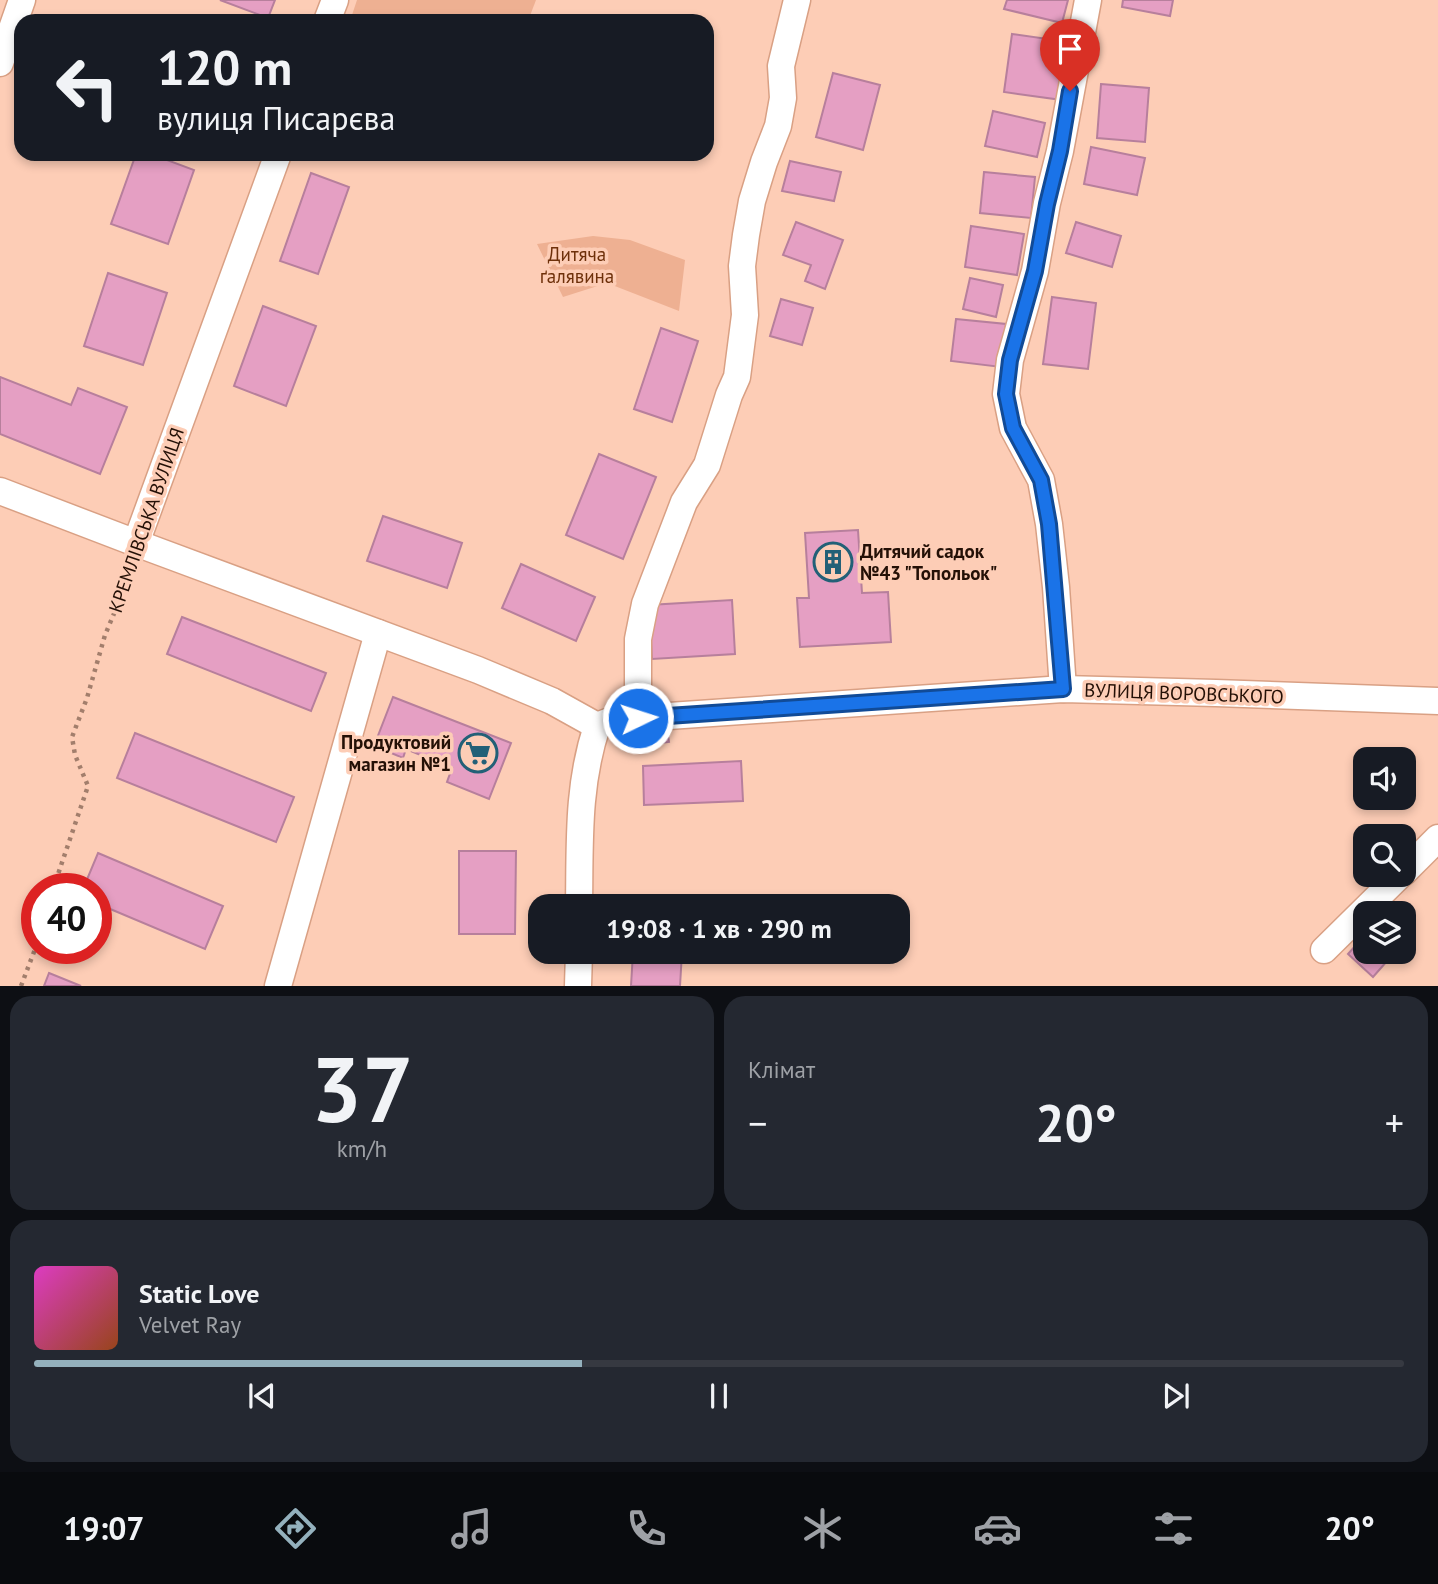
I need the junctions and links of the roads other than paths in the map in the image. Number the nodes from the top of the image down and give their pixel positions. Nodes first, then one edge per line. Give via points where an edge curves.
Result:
1 (797, 0) edge
2 (1088, 0) edge
3 (14, 23) edge
4 (0, 63) edge
5 (275, 161) edge
6 (0, 491) edge
7 (136, 543) junction
8 (378, 633) junction
9 (1063, 689) junction
10 (1438, 701) edge
11 (638, 718) junction
12 (597, 726) junction
13 (1438, 838) edge
14 (1416, 860) edge
15 (1389, 887) edge
16 (579, 894) edge
17 (1324, 950) dead end
18 (579, 964) edge
19 (278, 985) edge
20 (578, 985) edge

1 - 11 street via 781,66 783,99 778,126 756,188 746,235 742,266 745,315 737,377 707,465 684,502 645,604 638,639
2 - 9 street via 1006,394 1013,428 1041,480
3 - 4 street
5 - 7 street, КРЕМЛІВСЬКА ВУЛИЦЯ
6 - 7 street
7 - 8 street
8 - 12 street via 552,701
8 - 19 street
9 - 10 street, ВУЛИЦЯ ВОРОВСЬКОГО
9 - 11 street, ВУЛИЦЯ ВОРОВСЬКОГО
11 - 12 street, ВУЛИЦЯ ВОРОВСЬКОГО
12 - 16 street via 583,777
13 - 14 street
15 - 17 street
18 - 20 street

